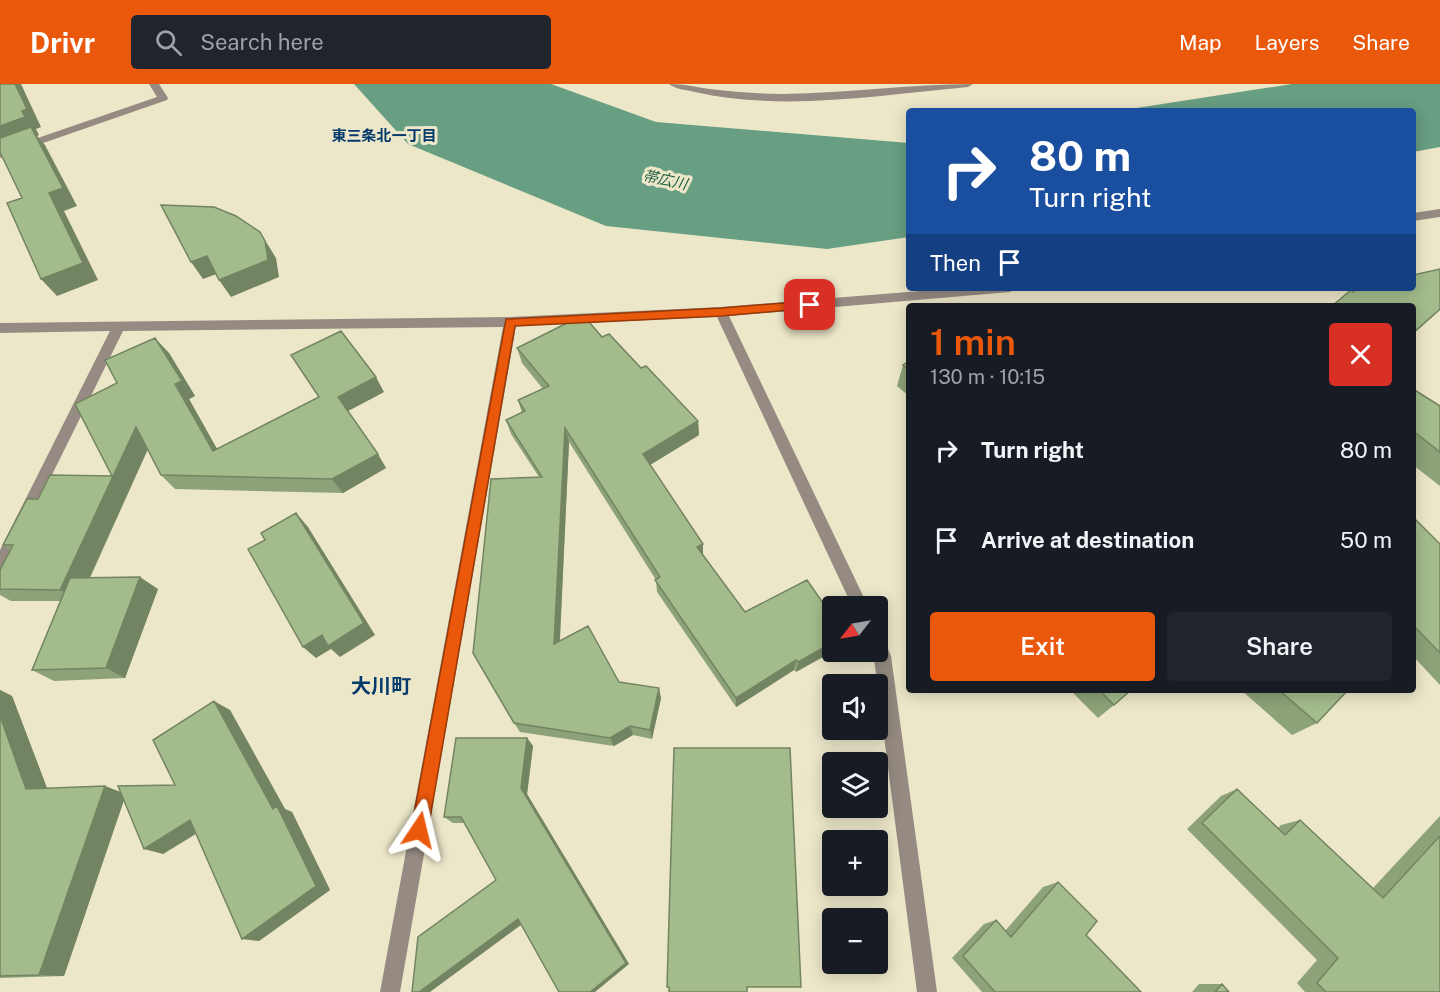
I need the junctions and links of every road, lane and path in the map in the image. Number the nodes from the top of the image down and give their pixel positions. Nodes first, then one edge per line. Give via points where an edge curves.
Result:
1 (154, 84) edge
2 (674, 84) edge
3 (968, 84) edge
4 (0, 155) edge
5 (1440, 213) edge
6 (1416, 217) edge
7 (974, 291) edge
8 (721, 312) junction
9 (510, 322) junction
10 (120, 326) junction
11 (0, 328) edge
12 (0, 565) edge
13 (855, 596) edge
14 (884, 662) edge
15 (390, 992) edge
16 (927, 992) edge

1 - 4 street via 163,98
2 - 3 street via 751,97
5 - 6 street
7 - 8 street
8 - 9 street
8 - 13 street
9 - 10 street
9 - 15 street
10 - 11 street
10 - 12 street
14 - 16 street

